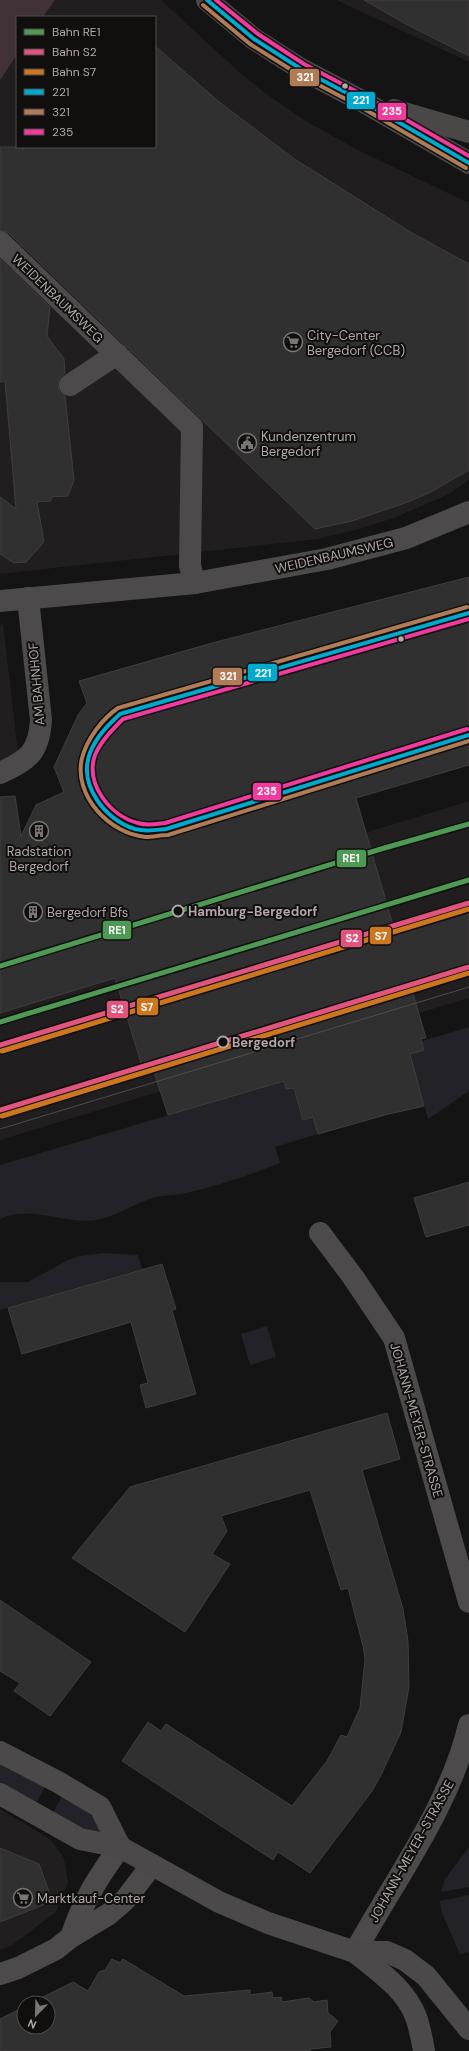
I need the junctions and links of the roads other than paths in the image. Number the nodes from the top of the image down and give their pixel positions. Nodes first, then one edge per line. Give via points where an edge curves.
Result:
1 (207, 0) edge
2 (362, 101) junction
3 (469, 132) edge
4 (469, 163) edge
5 (0, 242) edge
6 (117, 354) junction
7 (70, 385) dead end
8 (469, 512) edge
9 (195, 583) junction
10 (28, 598) junction
11 (0, 601) edge
12 (0, 773) edge
13 (320, 1233) dead end
14 (469, 1602) edge
15 (469, 1725) edge
16 (0, 1752) edge
17 (0, 1794) edge
18 (120, 1847) junction
19 (152, 1865) junction
20 (71, 1937) junction
21 (355, 1952) junction
22 (0, 1974) edge
23 (469, 2030) edge
24 (424, 2051) edge

1 - 2 main road via 254,39 301,69
2 - 3 main road
2 - 4 main road
5 - 6 street, WEIDENBAUMSWEG
6 - 7 street, WEIDENBAUMSWEG
6 - 9 street, WEIDENBAUMSWEG via 196,423 190,566
8 - 9 street, WEIDENBAUMSWEG via 406,538 369,549
9 - 10 street, WEIDENBAUMSWEG
10 - 11 street, WEIDENBAUMSWEG
10 - 12 street, AM BAHNHOF via 41,720 39,738 30,757
13 - 14 street, JOHANN-MEYER-STRASSE via 394,1338
15 - 21 street, JOHANN-MEYER-STRASSE via 459,1762 436,1811
16 - 18 street via 58,1782 100,1808
17 - 18 street via 80,1839
18 - 19 street
18 - 20 street via 93,1885
19 - 20 street via 120,1905
19 - 21 street via 218,1902 268,1923
20 - 22 street via 47,1954
21 - 23 street via 387,1952 405,1960 426,1976
21 - 24 street via 403,1994 417,2019

